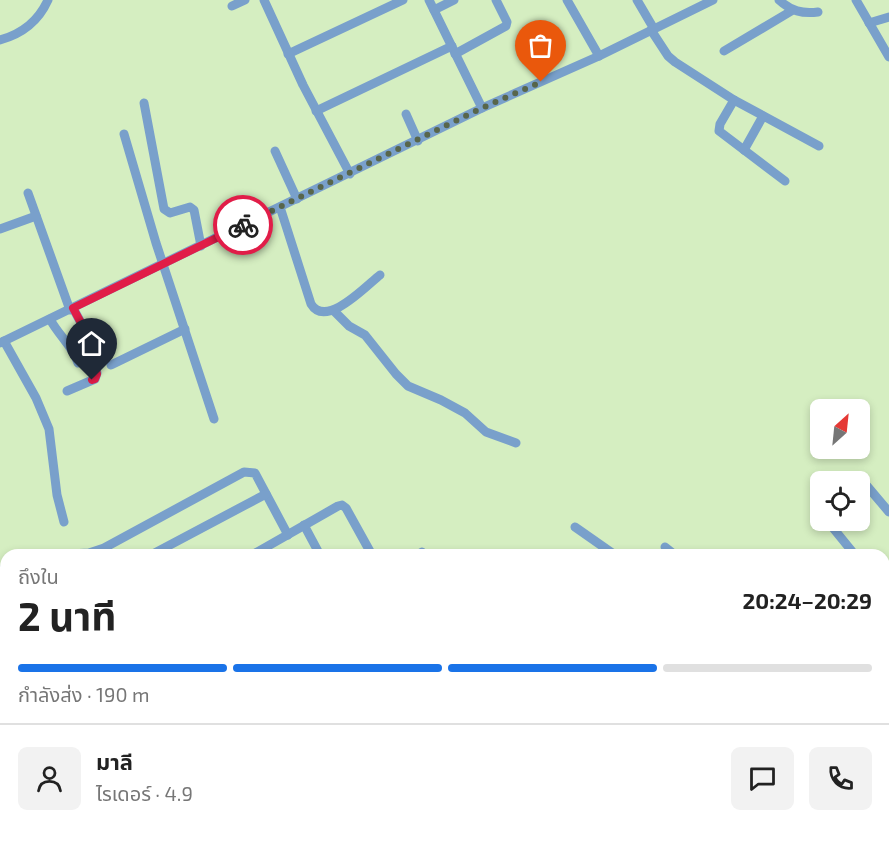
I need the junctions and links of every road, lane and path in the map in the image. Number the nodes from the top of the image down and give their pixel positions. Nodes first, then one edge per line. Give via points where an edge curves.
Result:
1 (48, 0) edge
2 (245, 0) edge
3 (264, 0) edge
4 (403, 0) edge
5 (429, 0) edge
6 (454, 0) edge
7 (496, 0) edge
8 (567, 0) edge
9 (637, 0) edge
10 (778, 0) edge
11 (856, 0) edge
12 (707, 1) edge
13 (232, 6) dead end
14 (434, 10) junction
15 (793, 10) junction
16 (818, 12) dead end
17 (889, 17) edge
18 (869, 23) junction
19 (652, 30) junction
20 (0, 40) edge
21 (453, 50) junction
22 (724, 51) dead end
23 (288, 54) junction
24 (599, 56) junction
25 (889, 57) edge
26 (734, 100) junction
27 (144, 103) dead end
28 (482, 108) junction
29 (316, 111) junction
30 (406, 114) dead end
31 (763, 116) junction
32 (124, 134) dead end
33 (418, 141) junction
34 (819, 146) dead end
35 (744, 150) junction
36 (275, 151) dead end
37 (350, 174) junction
38 (785, 181) dead end
39 (28, 193) dead end
40 (297, 199) junction
41 (280, 207) junction
42 (36, 216) junction
43 (0, 230) edge
44 (201, 246) junction
45 (164, 264) junction
46 (380, 274) dead end
47 (71, 309) junction
48 (334, 311) junction
49 (50, 319) junction
50 (185, 329) junction
51 (2, 342) edge
52 (78, 363) dead end
53 (111, 365) dead end
54 (67, 391) dead end
55 (214, 419) dead end
56 (516, 443) dead end
57 (870, 490) edge
58 (266, 494) junction
59 (889, 512) edge
60 (64, 522) dead end
61 (304, 525) junction
62 (575, 527) dead end
63 (836, 531) edge
64 (288, 535) junction
65 (665, 547) dead end
66 (104, 549) edge
67 (162, 549) edge
68 (267, 549) edge
69 (317, 549) edge
70 (369, 549) edge
71 (606, 549) edge
72 (668, 549) edge
73 (850, 549) edge

1 - 20 street via 31,24
2 - 13 street
3 - 23 street
4 - 23 street
5 - 14 street
6 - 14 street
7 - 21 street via 506,26
8 - 24 street
9 - 19 street
10 - 15 street
11 - 18 street
12 - 19 street
14 - 21 street
15 - 16 street
15 - 22 street
17 - 18 street
18 - 25 street
19 - 24 street
19 - 26 street via 668,57
21 - 28 street
21 - 29 street
23 - 29 street
24 - 28 street
26 - 31 street
26 - 35 street via 719,130
27 - 44 street via 164,209 170,213 190,207 194,210
28 - 33 street
29 - 37 street
30 - 33 street
31 - 34 street
31 - 35 street
32 - 45 street
33 - 37 street
35 - 38 street
36 - 40 street
37 - 40 street
39 - 42 street
40 - 41 street
41 - 44 street
41 - 48 street via 311,304 321,313
42 - 43 street
42 - 47 street
44 - 45 street
45 - 47 street
45 - 50 street
46 - 48 street
47 - 49 street
47 - 54 street via 87,334 97,374 95,379
48 - 56 street via 365,335 408,386 465,413 486,432
49 - 51 street
49 - 52 street
50 - 53 street
50 - 55 street
51 - 60 street via 49,429
57 - 59 street
58 - 64 street
58 - 66 street via 255,473 244,472
58 - 67 street
61 - 64 street
61 - 69 street
61 - 70 street via 342,505
62 - 71 street
63 - 73 street
64 - 68 street
65 - 72 street

